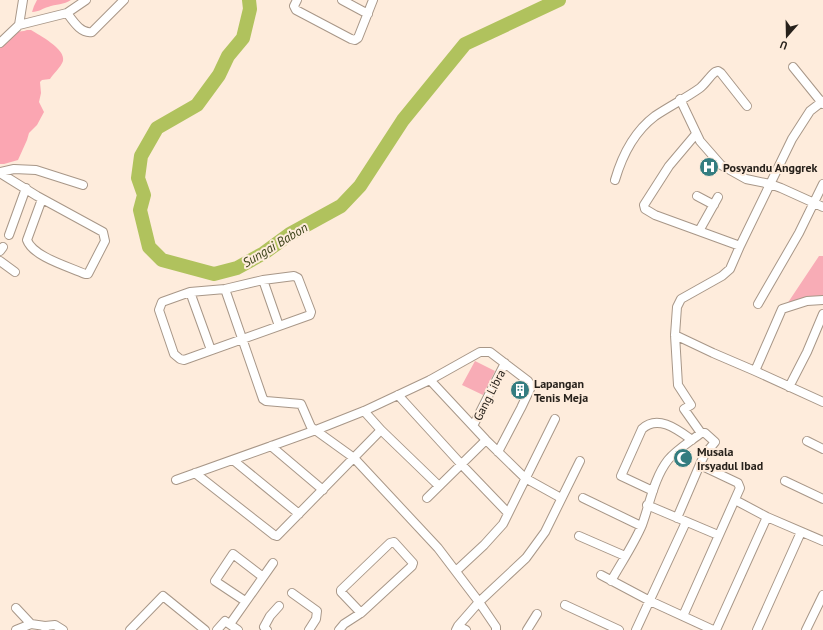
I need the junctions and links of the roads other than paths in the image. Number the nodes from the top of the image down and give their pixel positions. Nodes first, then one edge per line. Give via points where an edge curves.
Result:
1 (23, 0) edge
2 (86, 0) edge
3 (124, 0) edge
4 (296, 0) edge
5 (342, 0) edge
6 (373, 0) edge
7 (67, 13) junction
8 (368, 14) junction
9 (19, 25) junction
10 (0, 43) edge
11 (794, 67) dead end
12 (680, 99) junction
13 (822, 102) edge
14 (747, 106) dead end
15 (696, 134) junction
16 (0, 172) edge
17 (615, 180) dead end
18 (770, 184) junction
19 (823, 184) edge
20 (83, 185) dead end
21 (26, 188) junction
22 (698, 196) dead end
23 (718, 197) dead end
24 (42, 199) junction
25 (813, 203) junction
26 (714, 205) junction
27 (823, 207) edge
28 (699, 231) junction
29 (9, 235) dead end
30 (740, 246) junction
31 (0, 261) edge
32 (15, 272) dead end
33 (263, 280) junction
34 (224, 289) junction
35 (190, 292) junction
36 (823, 300) edge
37 (758, 304) dead end
38 (823, 314) edge
39 (279, 326) junction
40 (676, 334) junction
41 (243, 339) junction
42 (211, 350) junction
43 (505, 363) junction
44 (755, 371) junction
45 (430, 380) junction
46 (789, 387) junction
47 (398, 395) junction
48 (823, 402) edge
49 (364, 411) junction
50 (555, 419) dead end
51 (473, 426) junction
52 (316, 430) junction
53 (381, 430) junction
54 (701, 433) junction
55 (486, 440) junction
56 (692, 440) junction
57 (806, 442) dead end
58 (271, 446) junction
59 (823, 449) edge
60 (498, 452) junction
61 (354, 458) junction
62 (233, 460) junction
63 (580, 461) dead end
64 (461, 464) junction
65 (700, 465) junction
66 (195, 473) junction
67 (525, 478) junction
68 (176, 480) dead end
69 (785, 481) dead end
70 (439, 486) junction
71 (323, 490) junction
72 (653, 491) junction
73 (427, 498) dead end
74 (561, 498) junction
75 (583, 498) dead end
76 (823, 499) edge
77 (735, 500) junction
78 (647, 505) junction
79 (508, 513) junction
80 (299, 514) junction
81 (767, 517) junction
82 (677, 518) junction
83 (686, 522) junction
84 (641, 526) junction
85 (801, 532) junction
86 (718, 535) junction
87 (579, 536) dead end
88 (823, 541) edge
89 (625, 556) junction
90 (273, 563) dead end
91 (456, 571) junction
92 (601, 575) dead end
93 (263, 577) junction
94 (611, 581) junction
95 (292, 593) dead end
96 (823, 594) edge
97 (245, 601) junction
98 (479, 602) junction
99 (650, 602) junction
100 (566, 605) dead end
101 (279, 606) dead end
102 (16, 608) dead end
103 (361, 613) junction
104 (537, 614) dead end
105 (683, 616) junction
106 (31, 624) junction
107 (230, 624) junction
108 (45, 628) edge
109 (457, 628) edge
110 (16, 630) edge
111 (62, 630) edge
112 (130, 630) edge
113 (205, 630) edge
114 (217, 630) edge
115 (238, 630) edge
116 (266, 630) edge
117 (309, 630) edge
118 (339, 630) edge
119 (466, 630) edge
120 (496, 630) edge
121 (527, 630) edge
122 (619, 630) edge
123 (636, 630) edge
124 (714, 630) edge
125 (757, 630) edge
126 (806, 630) edge

1 - 9 street
2 - 7 street
3 - 7 street via 88,33
4 - 8 street via 296,10 355,40
5 - 8 street
6 - 8 street
7 - 9 street
9 - 10 street
11 - 13 street
12 - 14 street via 701,87 718,72
12 - 15 street
12 - 17 street via 654,117 639,132 619,164
13 - 18 street via 810,111 798,128
15 - 18 street via 707,150 727,169 746,179
15 - 28 street via 666,170 644,205 645,209 655,215
16 - 20 street via 14,169 36,170
16 - 21 street
18 - 25 street
18 - 30 street
19 - 25 street
21 - 24 street
21 - 29 street
22 - 26 street
23 - 26 street
24 - 24 street via 103,232 105,241 88,274 48,259 30,246 27,240
25 - 27 street
25 - 37 street via 799,233
26 - 28 street
28 - 30 street
30 - 40 street via 727,273 682,299 677,307
31 - 32 street
33 - 34 street
33 - 39 street
33 - 39 street via 294,276 298,278 311,312 310,315
34 - 35 street
34 - 41 street
35 - 42 street
35 - 42 street via 162,302 159,310 174,354 184,360
36 - 44 street via 786,306 782,310
38 - 46 street
39 - 41 street
40 - 44 street
40 - 54 street via 678,385 691,405 684,409
41 - 42 street
41 - 52 street via 263,399 300,403 311,426
43 - 45 street via 490,352 480,352
43 - 51 street, Gang Libra
43 - 60 street via 528,381 530,388
44 - 46 street
45 - 47 street
45 - 51 street
46 - 48 street
47 - 49 street
47 - 64 street
49 - 52 street
49 - 53 street
50 - 67 street
51 - 55 street
52 - 58 street
52 - 61 street
53 - 61 street
53 - 70 street
54 - 56 street
54 - 65 street via 705,433 715,442
55 - 60 street
55 - 64 street
56 - 72 street via 673,454
56 - 72 street via 676,428 664,424 647,424 642,429 620,474 621,477
57 - 59 street
58 - 62 street
58 - 71 street
60 - 67 street
61 - 71 street
61 - 91 street via 438,548
62 - 66 street
62 - 80 street
63 - 74 street
64 - 70 street
64 - 79 street
65 - 77 street via 738,483 740,488
65 - 82 street
66 - 68 street
66 - 80 street via 274,535 279,535
67 - 74 street
67 - 79 street
69 - 76 street
70 - 73 street
71 - 80 street
72 - 78 street
74 - 98 street via 545,532 526,558
75 - 84 street
77 - 81 street
77 - 86 street
78 - 82 street
78 - 84 street
79 - 91 street via 503,524
81 - 85 street
81 - 124 street
82 - 83 street
83 - 86 street
83 - 99 street
84 - 89 street
85 - 88 street
85 - 125 street
86 - 105 street
87 - 89 street
89 - 94 street
90 - 93 street
91 - 98 street
92 - 94 street
93 - 97 street
93 - 97 street via 233,554 214,581
94 - 99 street
95 - 117 street via 317,611
96 - 126 street
97 - 107 street
98 - 109 street
98 - 120 street
99 - 105 street
99 - 123 street
100 - 122 street
101 - 116 street via 264,627
102 - 106 street
103 - 103 street via 412,566 413,563 394,542 342,589 341,592
103 - 118 street
104 - 121 street
105 - 124 street
106 - 108 street
106 - 110 street
107 - 114 street via 224,622
107 - 115 street
108 - 111 street via 56,625
109 - 119 street
112 - 113 street via 163,596

